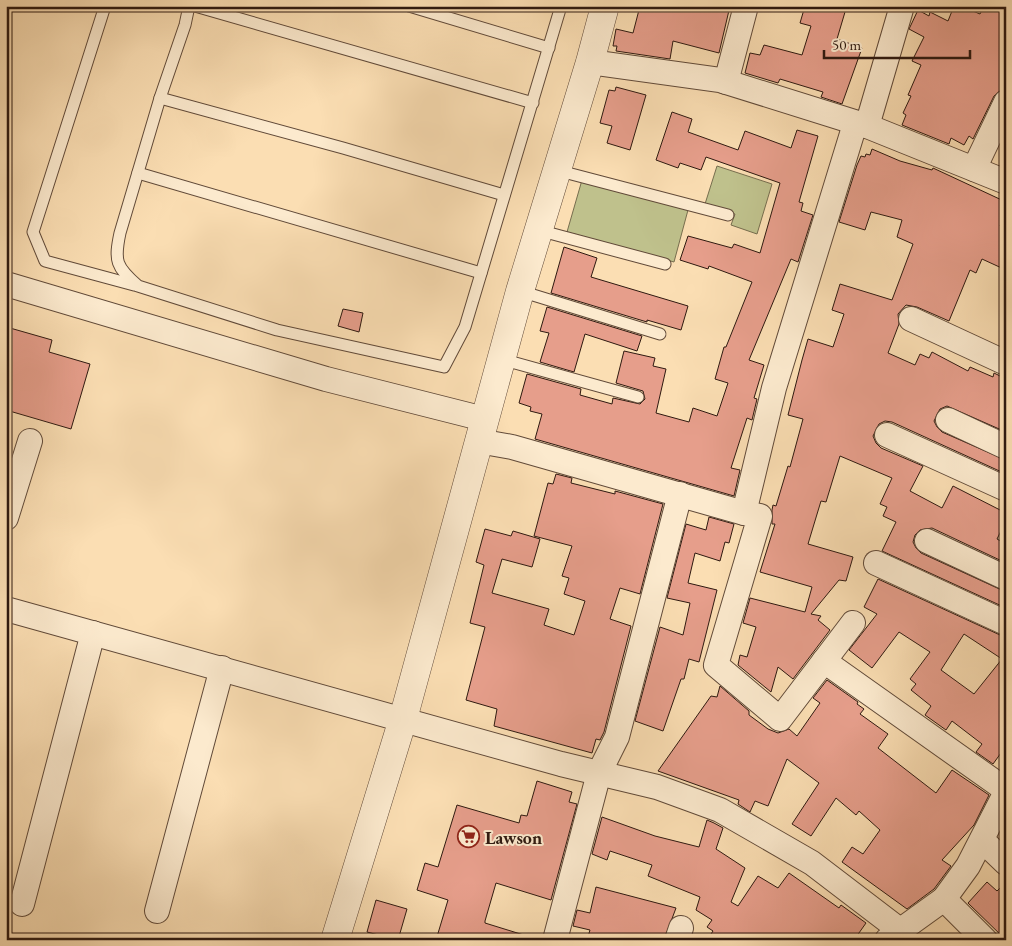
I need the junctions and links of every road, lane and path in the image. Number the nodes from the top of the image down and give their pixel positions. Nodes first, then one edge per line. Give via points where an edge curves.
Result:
1 (105, 6) edge
2 (189, 6) edge
3 (195, 6) edge
4 (409, 6) edge
5 (561, 6) edge
6 (605, 6) edge
7 (746, 6) edge
8 (902, 6) edge
9 (549, 48) junction
10 (590, 62) junction
11 (726, 82) junction
12 (160, 98) junction
13 (1006, 102) edge
14 (533, 103) junction
15 (861, 125) junction
16 (974, 169) junction
17 (556, 170) junction
18 (138, 173) junction
19 (1006, 182) edge
20 (504, 195) junction
21 (728, 215) dead end
22 (538, 230) junction
23 (666, 264) dead end
24 (481, 273) junction
25 (6, 284) edge
26 (138, 286) junction
27 (520, 291) junction
28 (911, 319) dead end
29 (660, 334) dead end
30 (501, 359) junction
31 (1006, 363) edge
32 (638, 397) dead end
33 (948, 420) dead end
34 (481, 430) junction
35 (887, 434) dead end
36 (30, 441) dead end
37 (1006, 447) edge
38 (1006, 488) edge
39 (680, 494) junction
40 (744, 513) junction
41 (6, 518) edge
42 (927, 541) dead end
43 (876, 564) dead end
44 (1006, 578) edge
45 (6, 609) edge
46 (853, 623) dead end
47 (1006, 623) edge
48 (93, 633) junction
49 (824, 661) junction
50 (222, 668) junction
51 (403, 719) junction
52 (599, 773) junction
53 (1006, 791) edge
54 (982, 840) junction
55 (1006, 863) edge
56 (944, 899) junction
57 (22, 904) dead end
58 (157, 911) dead end
59 (894, 935) edge
60 (335, 940) edge
61 (554, 940) edge
62 (985, 940) edge

1 - 26 lane via 33,232 45,261
2 - 12 lane
3 - 14 lane
4 - 9 lane
5 - 9 lane
6 - 10 street
7 - 11 street
8 - 15 street
9 - 14 lane
10 - 11 street
10 - 17 street
11 - 15 street
12 - 18 lane
12 - 20 lane
13 - 16 street
14 - 20 lane
15 - 16 street
15 - 40 street via 774,388
16 - 19 street
17 - 21 lane
17 - 22 street
18 - 24 lane
18 - 26 lane via 116,252 120,270
20 - 24 lane
22 - 23 lane
22 - 27 street
24 - 26 lane via 465,327 444,367 277,330
25 - 34 street via 326,379
27 - 29 lane
27 - 30 street
28 - 31 street
30 - 32 lane
30 - 34 street
33 - 37 street
34 - 39 street via 512,447
34 - 51 street
35 - 38 street
36 - 41 street
39 - 40 street
39 - 52 street via 617,737
40 - 49 street via 760,516 716,666 780,719
42 - 44 street
43 - 47 street
45 - 48 street
46 - 49 street
48 - 50 street
48 - 57 street
49 - 53 street
50 - 51 street
50 - 58 street
51 - 52 street
51 - 60 street
52 - 59 street via 658,787 720,810 812,863
52 - 61 street
53 - 54 street
54 - 55 street
54 - 56 street
56 - 59 street
56 - 62 street

